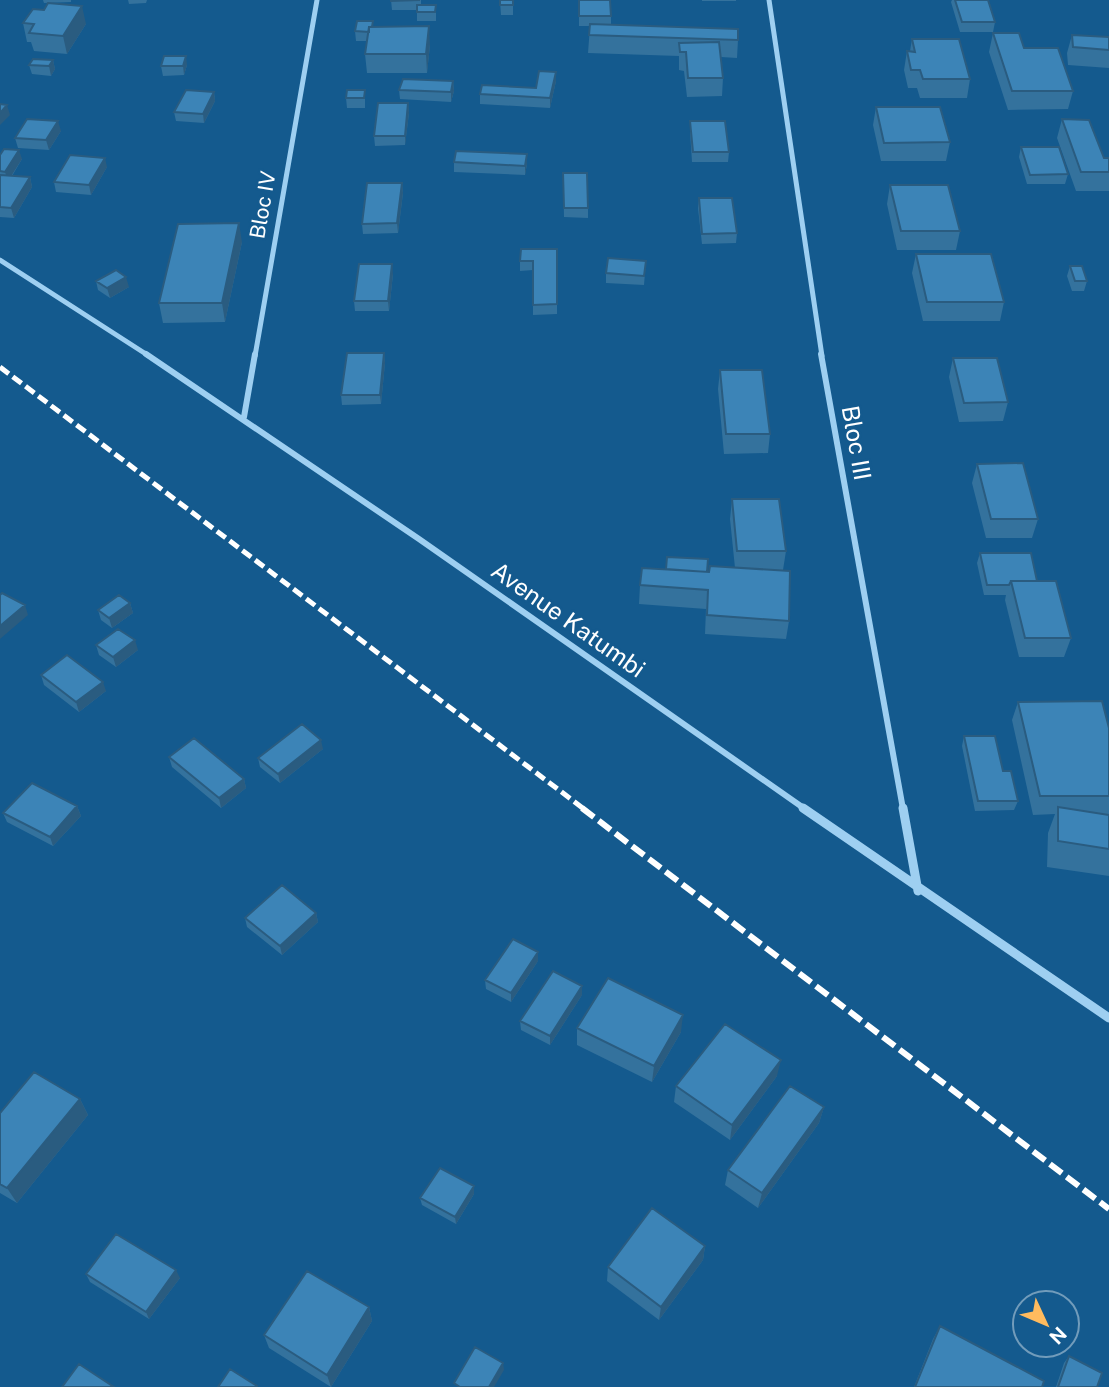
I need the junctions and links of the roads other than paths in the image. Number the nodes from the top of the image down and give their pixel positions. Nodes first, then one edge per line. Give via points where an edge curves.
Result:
1 (317, 0) edge
2 (769, 0) edge
3 (0, 260) edge
4 (244, 417) junction
5 (918, 891) junction
6 (1109, 1018) edge

1 - 4 street, Bloc IV
2 - 5 street, Bloc III via 830,412
3 - 4 street, Avenue Katumbi
4 - 5 street, Avenue Katumbi
5 - 6 street, Avenue Katumbi

